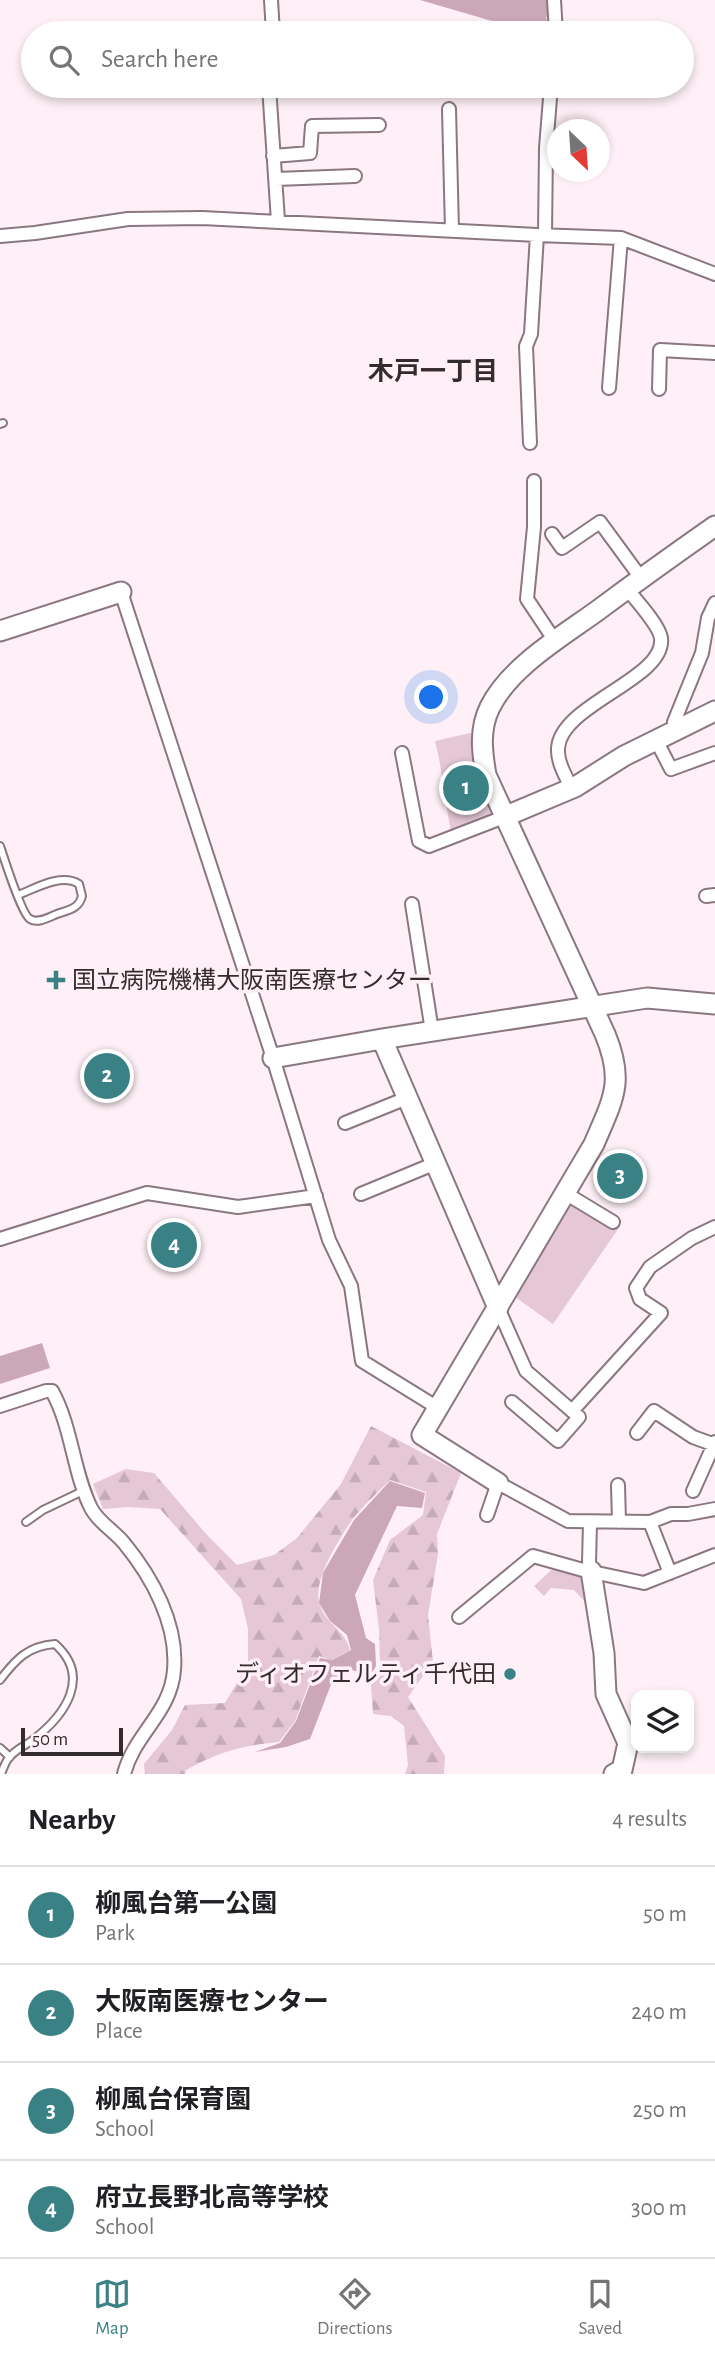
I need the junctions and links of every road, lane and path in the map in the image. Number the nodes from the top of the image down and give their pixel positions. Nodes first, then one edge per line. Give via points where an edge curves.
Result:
1 (271, 0) edge
2 (554, 0) edge
3 (272, 21) edge
4 (555, 21) edge
5 (270, 98) edge
6 (550, 98) edge
7 (449, 110) dead end
8 (379, 125) dead end
9 (273, 156) junction
10 (355, 176) dead end
11 (276, 179) junction
12 (278, 221) junction
13 (452, 231) junction
14 (541, 235) junction
15 (0, 236) edge
16 (621, 238) junction
17 (715, 274) edge
18 (715, 353) edge
19 (609, 388) dead end
20 (659, 389) dead end
21 (530, 443) dead end
22 (534, 481) dead end
23 (612, 515) dead end
24 (600, 522) junction
25 (715, 526) edge
26 (552, 534) dead end
27 (634, 584) junction
28 (121, 592) joint
29 (715, 603) edge
30 (0, 631) edge
31 (555, 641) junction
32 (715, 653) edge
33 (699, 660) junction
34 (715, 712) edge
35 (675, 730) junction
36 (656, 740) junction
37 (715, 753) edge
38 (402, 754) dead end
39 (572, 789) junction
40 (504, 817) junction
41 (0, 846) edge
42 (18, 895) junction
43 (412, 904) dead end
44 (715, 1004) edge
45 (591, 1006) junction
46 (432, 1031) junction
47 (382, 1039) junction
48 (273, 1058) junction
49 (407, 1098) junction
50 (345, 1123) dead end
51 (436, 1163) junction
52 (565, 1193) junction
53 (361, 1194) dead end
54 (316, 1196) junction
55 (613, 1222) dead end
56 (715, 1227) edge
57 (0, 1239) edge
58 (498, 1308) junction
59 (512, 1402) dead end
60 (0, 1406) edge
61 (438, 1408) junction
62 (572, 1411) junction
63 (637, 1433) dead end
64 (715, 1444) edge
65 (498, 1483) junction
66 (618, 1485) dead end
67 (85, 1490) junction
68 (693, 1491) dead end
69 (715, 1509) edge
70 (487, 1516) dead end
71 (26, 1522) dead end
72 (619, 1522) junction
73 (650, 1522) junction
74 (590, 1523) junction
75 (715, 1555) edge
76 (591, 1571) junction
77 (670, 1573) junction
78 (458, 1617) dead end
79 (0, 1680) edge
80 (0, 1748) edge
81 (10, 1757) junction
82 (1, 1774) edge
83 (124, 1774) edge
84 (614, 1774) edge

1 - 3 street
2 - 4 street
5 - 9 street
6 - 14 street
7 - 13 street
8 - 9 street via 312,126 310,153
9 - 11 street
10 - 11 street
11 - 12 street
12 - 13 street
12 - 15 street via 128,219
13 - 14 street
14 - 16 street
14 - 21 street via 526,346
16 - 17 street
16 - 19 street
18 - 20 street via 660,349
22 - 31 street via 527,599
23 - 24 street
24 - 26 street via 562,548
24 - 27 street
25 - 27 street
27 - 31 street
27 - 39 street via 661,639 658,654 562,733 558,750
28 - 30 street
28 - 48 street
29 - 33 street
31 - 40 street via 502,687 488,709 482,750 486,775
32 - 33 street
33 - 35 street via 674,722
34 - 35 street
35 - 36 street
36 - 37 street via 671,769
36 - 39 street
38 - 40 street via 419,841 429,846
39 - 40 street
40 - 45 street
41 - 42 lane
42 - 42 lane via 70,878 79,884 82,896 76,907 39,921 26,917
43 - 46 street
44 - 45 street via 647,998
45 - 46 street
45 - 52 street via 614,1058 616,1080 594,1144
46 - 47 street
47 - 48 street
47 - 49 street
48 - 54 street
49 - 50 street
49 - 51 street
51 - 53 street
51 - 58 street
52 - 55 street
52 - 58 street
54 - 57 street via 238,1207 147,1193
54 - 61 street via 329,1240 351,1286 362,1361
56 - 62 street via 650,1267 636,1287 640,1299 661,1313
58 - 61 street
58 - 62 street via 526,1371
59 - 62 street via 558,1441 579,1417
60 - 67 street via 52,1391
61 - 65 street via 422,1435
63 - 64 street via 654,1411 692,1437
64 - 68 street
65 - 70 street
65 - 74 street via 568,1521
66 - 72 street
67 - 71 lane
67 - 83 street via 93,1512 145,1571 159,1597 174,1647 167,1699 131,1752
69 - 73 street via 671,1514
72 - 73 street
72 - 74 street
73 - 77 street
74 - 76 street
75 - 77 street
76 - 77 street via 645,1583
76 - 78 street via 534,1556 491,1596
76 - 84 street via 606,1694 628,1743 622,1770
79 - 81 lane via 25,1654 55,1644 74,1677 59,1715
80 - 81 lane
81 - 82 lane

